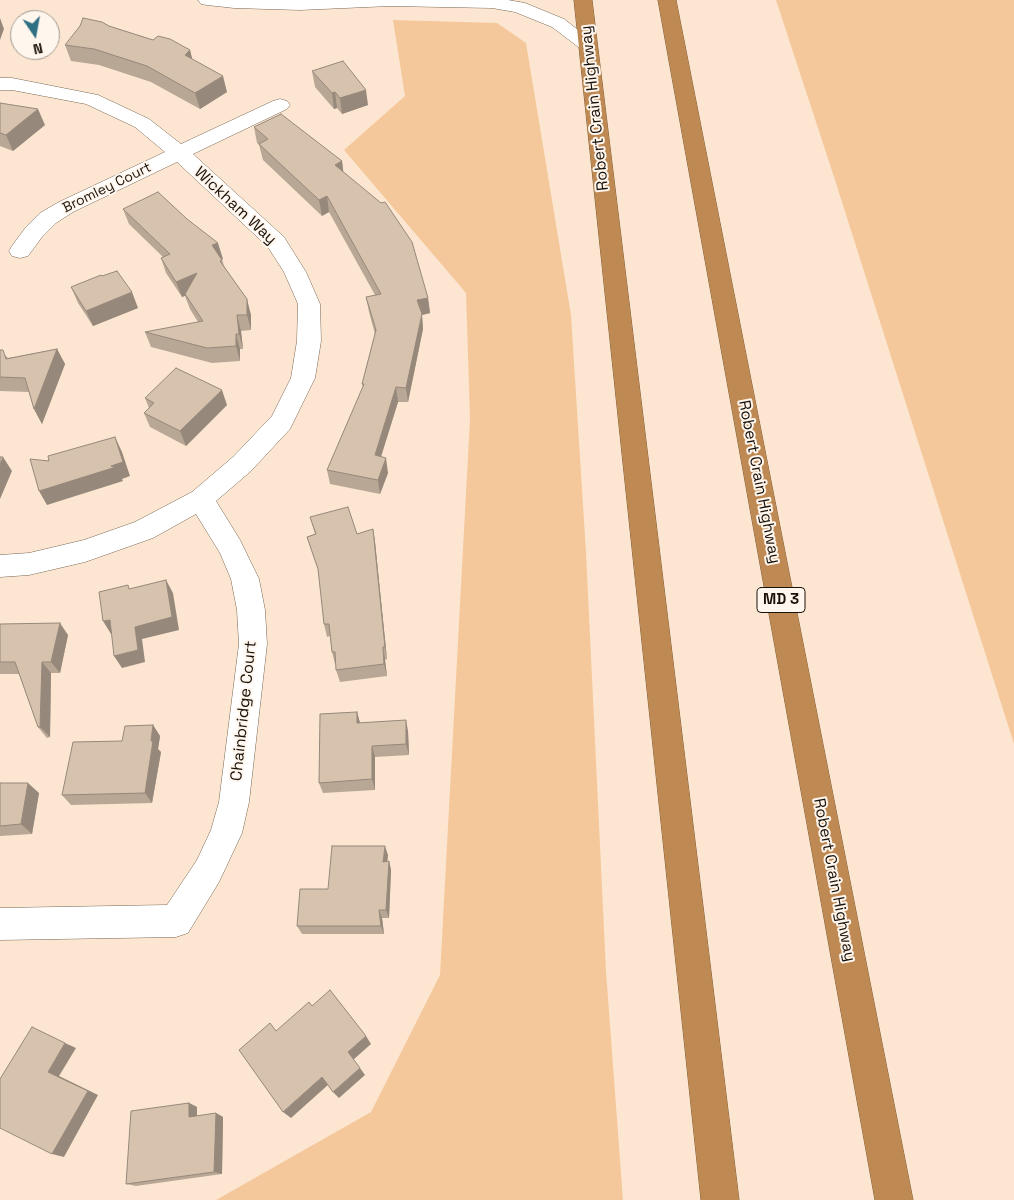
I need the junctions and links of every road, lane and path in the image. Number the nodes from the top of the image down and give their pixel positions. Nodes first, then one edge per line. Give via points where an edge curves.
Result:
1 (207, 0) edge
2 (392, 0) edge
3 (398, 0) edge
4 (583, 0) edge
5 (668, 0) edge
6 (588, 45) junction
7 (0, 84) edge
8 (280, 105) dead end
9 (179, 153) junction
10 (20, 251) dead end
11 (200, 499) junction
12 (0, 566) edge
13 (0, 924) edge
14 (720, 1200) edge
15 (894, 1200) edge

1 - 2 street via 267,5
2 - 3 street
2 - 6 street via 492,3 519,7 558,23
4 - 6 highway, Robert Crain Highway
5 - 15 highway, Robert Crain Highway / MD 3
6 - 14 highway, Robert Crain Highway
7 - 9 street, Wickham Way via 91,99 142,123
8 - 9 street, Bromley Court
9 - 10 street, Bromley Court via 66,207 41,225
9 - 11 street, Wickham Way via 276,242 295,272 308,304 309,341 303,378 281,422 242,464
11 - 12 street, Wickham Way via 144,530 85,551 29,564
11 - 13 street, Chainbridge Court via 231,548 245,579 254,644 234,802 226,833 208,871 176,921

